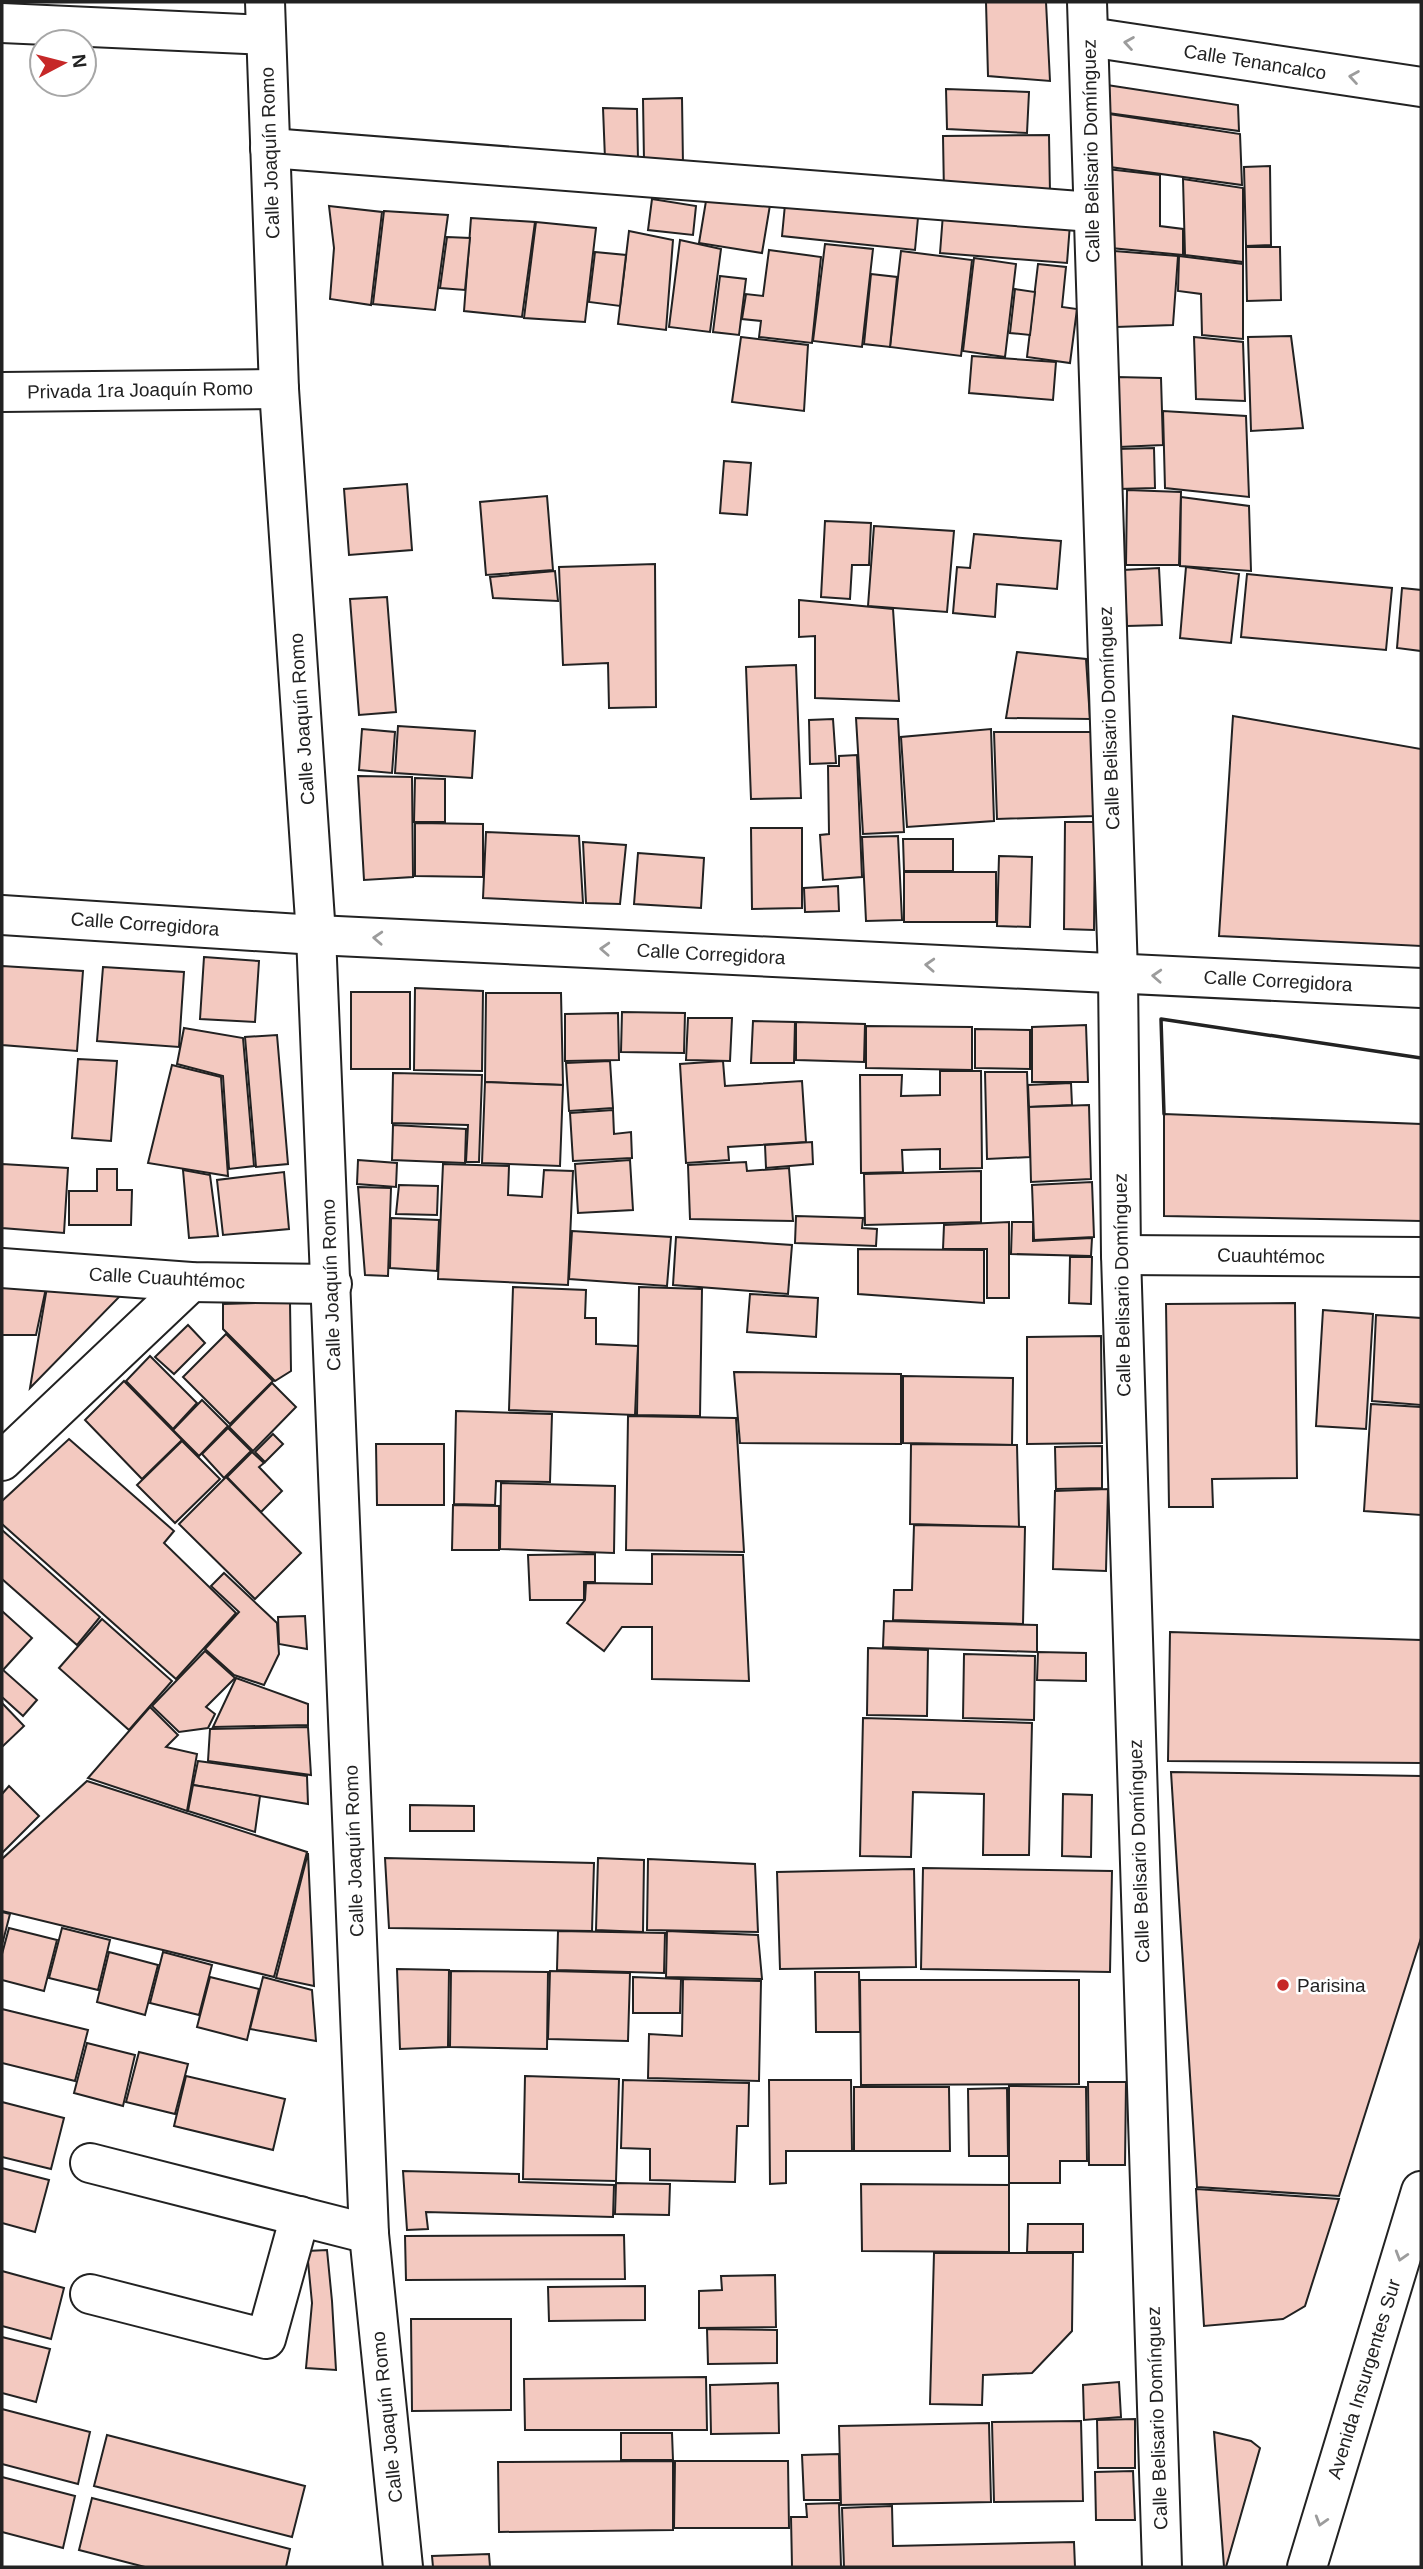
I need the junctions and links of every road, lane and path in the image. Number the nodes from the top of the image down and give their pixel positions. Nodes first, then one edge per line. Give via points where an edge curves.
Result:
1 (265, 18) edge
2 (1088, 19) edge
3 (2, 23) edge
4 (1421, 87) edge
5 (270, 148) junction
6 (1092, 212) junction
7 (279, 388) junction
8 (2, 392) edge
9 (2, 915) edge
10 (316, 935) junction
11 (1118, 974) junction
12 (1421, 988) edge
13 (1121, 1255) junction
14 (1421, 1257) edge
15 (2, 1268) edge
16 (191, 1282) junction
17 (332, 1284) junction
18 (2, 1461) edge
19 (90, 2163) dead end
20 (1421, 2191) edge
21 (300, 2216) junction
22 (369, 2234) junction
23 (90, 2294) dead end
24 (402, 2567) edge
25 (1161, 2567) edge
26 (1307, 2567) edge

1 - 3 street
1 - 5 street, Calle Joaquín Romo
4 -> 2 street, Calle Tenancalco
2 - 6 street, Calle Belisario Domínguez
5 - 6 street
5 - 7 street, Calle Joaquín Romo
6 - 11 street, Calle Belisario Domínguez
7 - 8 street, Privada 1ra Joaquín Romo
7 - 10 street, Calle Joaquín Romo
9 - 10 street, Calle Corregidora
11 -> 10 street, Calle Corregidora
10 - 17 street, Calle Joaquín Romo
12 -> 11 street, Calle Corregidora
11 - 13 street, Calle Belisario Domínguez
13 - 14 street, Cuauhtémoc
13 - 25 street, Calle Belisario Domínguez
15 - 16 street, Calle Cuauhtémoc
16 - 17 street, Calle Cuauhtémoc
16 - 18 street
17 - 22 street, Calle Joaquín Romo
19 - 21 street
20 -> 26 street, Avenida Insurgentes Sur
21 - 22 street
21 - 23 street via 266,2339
22 - 24 street, Calle Joaquín Romo

